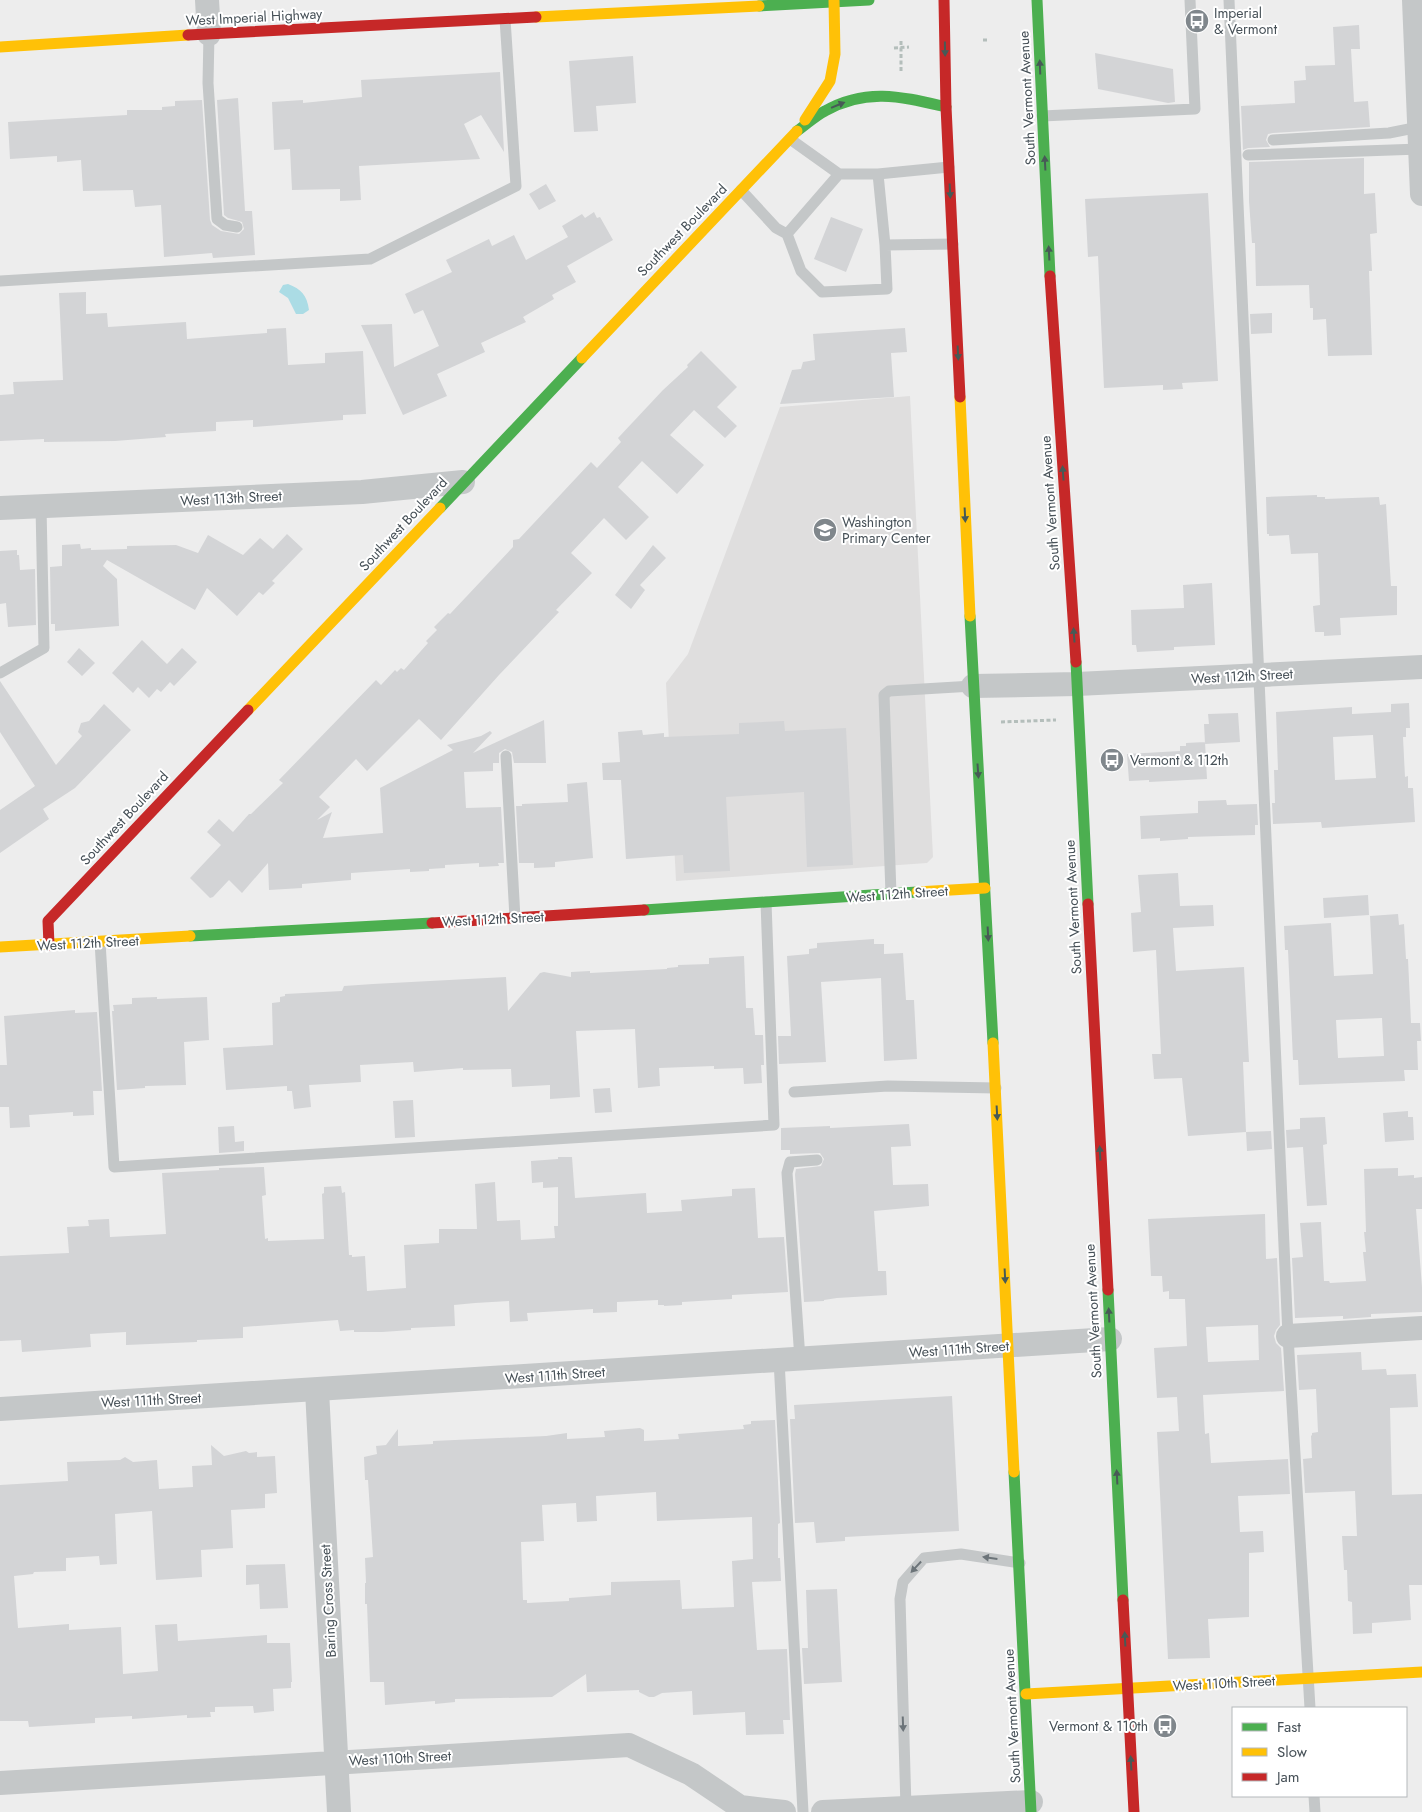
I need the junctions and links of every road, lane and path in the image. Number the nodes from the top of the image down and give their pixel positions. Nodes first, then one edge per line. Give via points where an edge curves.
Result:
1 (207, 0) edge
2 (869, 0) edge
3 (944, 0) edge
4 (1037, 0) edge
5 (1190, 0) edge
6 (1229, 0) edge
7 (1414, 0) edge
8 (846, 1) edge
9 (778, 2) edge
10 (834, 2) junction
11 (751, 3) edge
12 (505, 19) junction
13 (209, 34) junction
14 (983, 40) dead end
15 (990, 40) dead end
16 (901, 41) dead end
17 (0, 47) edge
18 (894, 48) dead end
19 (901, 48) junction
20 (909, 48) dead end
21 (901, 75) dead end
22 (946, 107) junction
23 (1042, 116) junction
24 (794, 135) junction
25 (1420, 138) junction
26 (1272, 140) dead end
27 (1248, 155) dead end
28 (949, 167) junction
29 (839, 174) junction
30 (878, 174) junction
31 (741, 190) junction
32 (1422, 194) edge
33 (237, 227) dead end
34 (787, 234) junction
35 (953, 244) junction
36 (885, 245) junction
37 (0, 280) edge
38 (462, 482) junction
39 (41, 506) junction
40 (0, 508) edge
41 (1422, 667) edge
42 (0, 673) edge
43 (1260, 675) junction
44 (1077, 684) junction
45 (973, 686) junction
46 (1059, 720) dead end
47 (1002, 722) dead end
48 (506, 756) dead end
49 (985, 888) junction
50 (891, 894) junction
51 (766, 902) junction
52 (515, 918) junction
53 (100, 942) junction
54 (49, 945) junction
55 (0, 948) edge
56 (996, 1088) junction
57 (794, 1092) dead end
58 (817, 1160) dead end
59 (1422, 1328) edge
60 (1288, 1336) junction
61 (1110, 1339) junction
62 (1008, 1345) junction
63 (789, 1360) junction
64 (317, 1390) junction
65 (0, 1409) edge
66 (1020, 1563) junction
67 (1422, 1672) edge
68 (1308, 1678) junction
69 (1127, 1688) junction
70 (1026, 1694) junction
71 (1310, 1707) edge
72 (337, 1762) junction
73 (0, 1783) edge
74 (1314, 1797) edge
75 (1031, 1807) edge
76 (906, 1808) junction
77 (339, 1812) edge
78 (784, 1812) edge
79 (803, 1812) edge
80 (823, 1812) edge
81 (1134, 1812) edge
82 (1315, 1812) edge

1 - 13 street
2 - 8 main road, West Imperial Highway
3 -> 22 main road, South Vermont Avenue
23 -> 4 main road, South Vermont Avenue
5 - 23 lane via 1195,109
6 - 43 lane
7 - 25 street
8 - 10 main road, West Imperial Highway
9 - 10 main road, West Imperial Highway
9 - 11 main road, West Imperial Highway
10 - 24 main road via 835,54 830,81
11 - 12 main road, West Imperial Highway
12 - 13 main road, West Imperial Highway
12 - 37 lane via 516,186 370,259
13 - 17 main road, West Imperial Highway
13 - 33 lane via 208,84 217,219
14 - 15 path
16 - 19 path
18 - 19 path
19 - 20 path
19 - 21 path
24 -> 22 main road via 831,107 872,94
22 - 28 main road, South Vermont Avenue
44 -> 23 main road, South Vermont Avenue
24 - 29 lane
24 - 31 main road, Southwest Boulevard
25 - 26 lane via 1389,133
25 - 27 lane
25 - 32 street
28 - 30 lane
28 -> 35 main road, South Vermont Avenue
29 - 30 lane
29 - 34 lane
30 - 36 lane
31 - 34 lane via 776,228
31 - 38 main road, Southwest Boulevard
34 - 36 lane via 801,271 822,292 887,289
35 - 36 lane
35 -> 45 main road, South Vermont Avenue
38 - 39 street, West 113th Street via 362,492
38 - 54 main road, Southwest Boulevard via 48,920
39 - 40 street, West 113th Street
39 - 42 lane via 44,648
41 - 43 street, West 112th Street
43 - 44 street, West 112th Street
43 - 60 lane
44 - 45 street, West 112th Street
61 -> 44 main road, South Vermont Avenue
45 -> 49 main road, South Vermont Avenue
45 - 50 lane via 889,691 884,695
46 - 47 path
48 - 52 lane
49 - 50 main road, West 112th Street
49 -> 56 main road, South Vermont Avenue
50 - 51 main road, West 112th Street
51 - 52 main road, West 112th Street
51 - 53 lane via 774,1125 114,1167
52 - 53 main road, West 112th Street
53 - 54 main road, West 112th Street
54 - 55 main road, West 112th Street
56 - 57 lane via 888,1086
56 -> 62 main road, South Vermont Avenue
58 - 63 lane via 790,1162 787,1172
59 - 60 street
60 - 68 lane
61 - 62 street, West 111th Street
69 -> 61 main road, South Vermont Avenue
62 - 63 street, West 111th Street
62 - 66 main road, South Vermont Avenue
63 - 64 street, West 111th Street
63 - 79 lane
64 - 65 street, West 111th Street
64 - 72 street, Baring Cross Street
66 - 70 main road, South Vermont Avenue
66 -> 76 lane via 960,1554 924,1558 902,1582 900,1616
67 - 68 main road, West 110th Street
68 - 69 main road, West 110th Street
68 - 71 lane
69 - 70 main road, West 110th Street
81 -> 69 main road, South Vermont Avenue
70 - 75 main road, South Vermont Avenue
72 - 73 street, West 110th Street
72 - 77 street, Baring Cross Street
72 - 78 street, West 110th Street via 629,1745 691,1774 740,1807
74 - 82 lane
75 - 76 street
76 - 80 street

